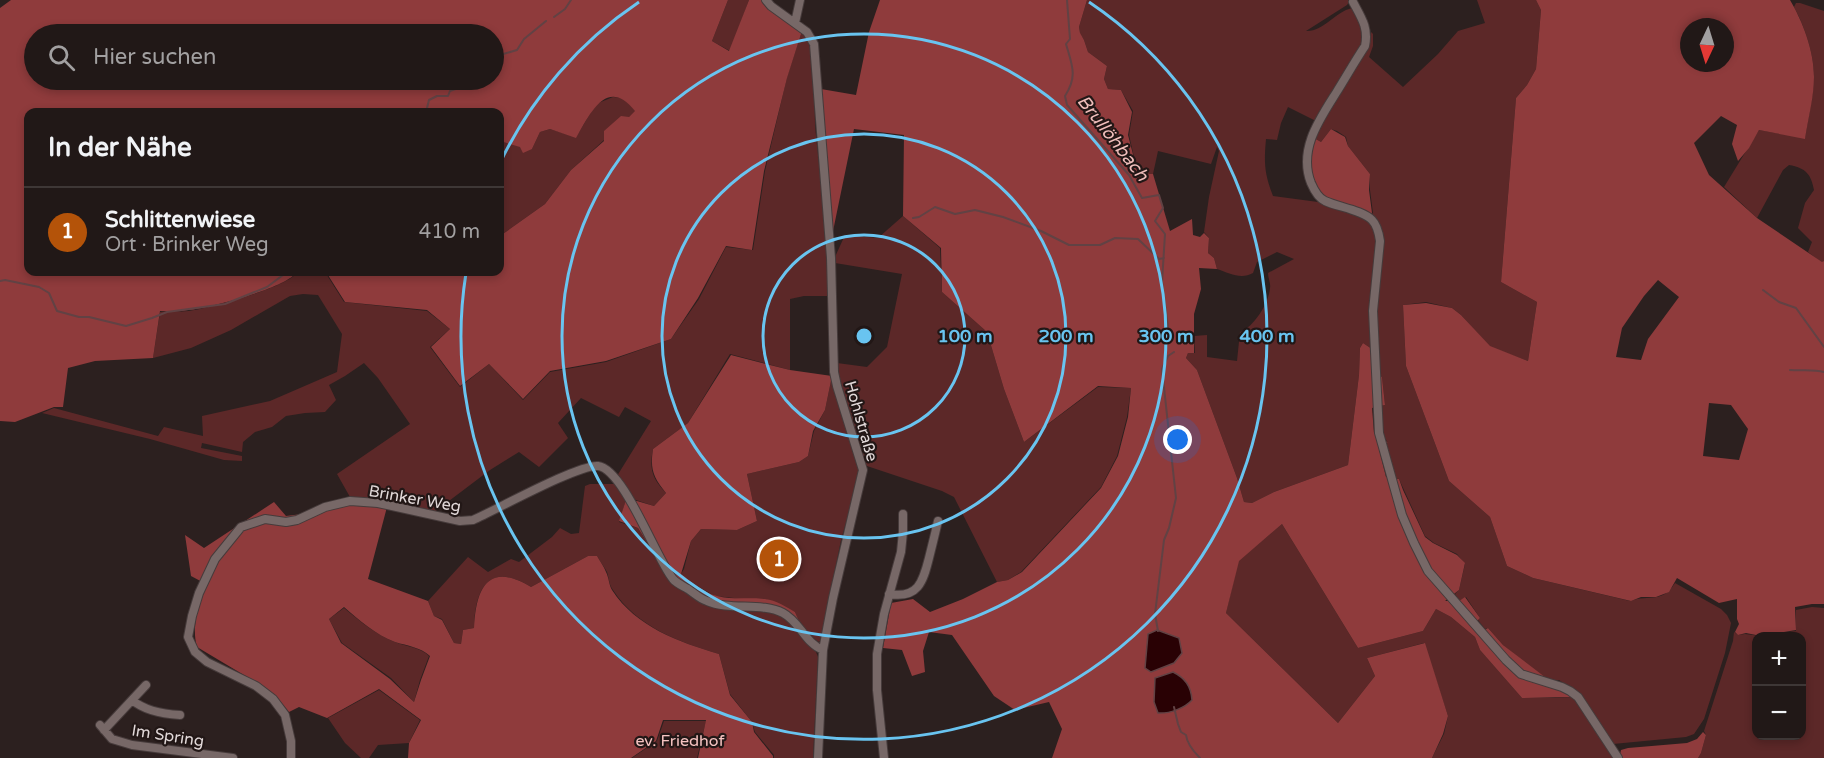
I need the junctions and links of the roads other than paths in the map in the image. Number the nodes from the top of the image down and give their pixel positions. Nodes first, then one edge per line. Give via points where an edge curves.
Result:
1 (766, 0) edge
2 (800, 0) edge
3 (1353, 2) dead end
4 (795, 23) junction
5 (903, 514) dead end
6 (938, 521) dead end
7 (889, 594) junction
8 (823, 650) junction
9 (146, 685) dead end
10 (132, 700) junction
11 (180, 715) dead end
12 (233, 758) edge
13 (291, 758) edge
14 (818, 758) edge
15 (884, 758) edge
16 (1618, 758) edge

1 - 4 street, Hohlstraße
2 - 4 street
3 - 16 street via 1366,27 1365,46 1317,124 1307,163 1310,180 1322,200 1372,220 1378,230 1373,310 1379,433 1402,515 1428,571 1506,660 1521,674 1578,697
4 - 8 street, Hohlstraße via 814,44 831,258 834,372 863,470
5 - 7 street via 901,552
6 - 7 street via 920,586 905,594
7 - 15 street via 876,672
8 - 13 street, Brinker Weg via 783,613 706,601 673,579 625,492 601,466 590,466 473,520 459,521 378,503 350,501 297,520 265,519 242,527 215,559 192,616 188,637 195,652 256,686 285,715
8 - 14 street, Hohlstraße
9 - 10 street, Im Spring
10 - 11 street, Im Spring via 164,714
10 - 12 street, Im Spring via 102,728 112,739

